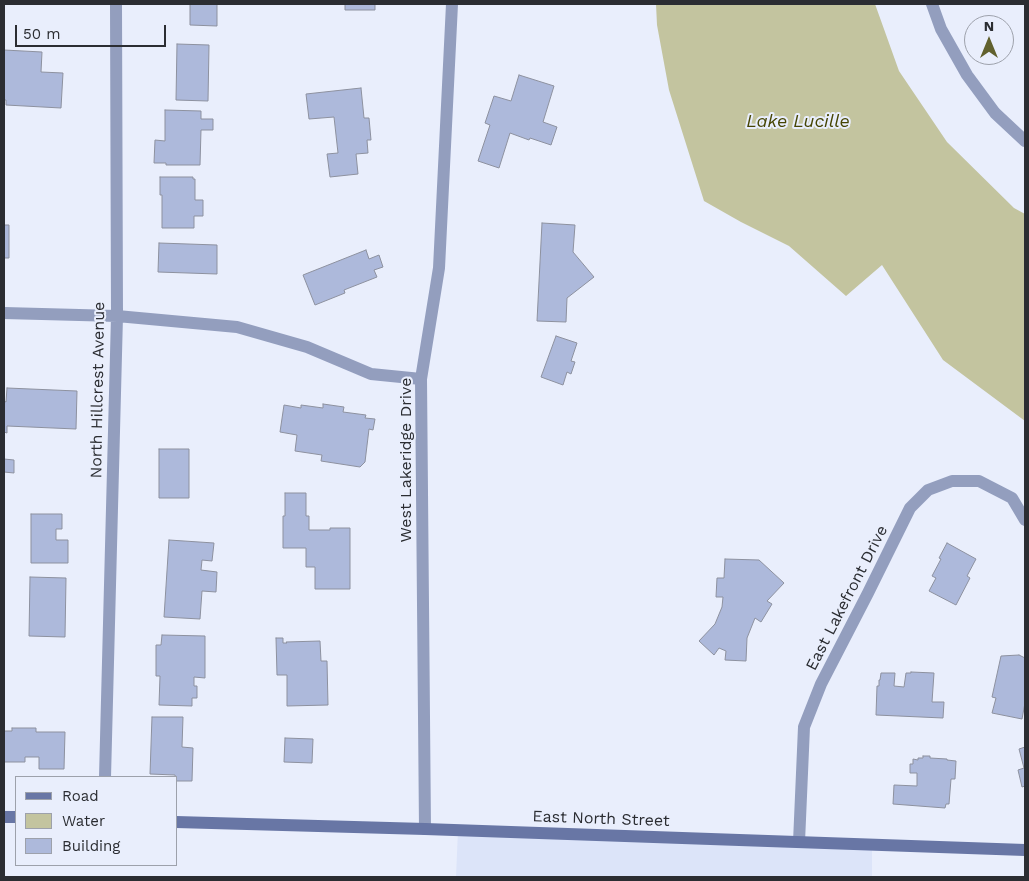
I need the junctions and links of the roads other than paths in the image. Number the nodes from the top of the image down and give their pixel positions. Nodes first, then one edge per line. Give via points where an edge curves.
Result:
1 (116, 4) edge
2 (452, 4) edge
3 (932, 4) edge
4 (1025, 141) edge
5 (4, 313) edge
6 (116, 316) junction
7 (421, 379) junction
8 (1025, 520) edge
9 (105, 776) edge
10 (178, 822) edge
11 (424, 829) junction
12 (799, 842) junction
13 (1025, 850) edge

1 - 6 street, North Hillcrest Avenue
2 - 7 street, West Lakeridge Drive via 439,268
3 - 4 street via 941,29 967,75 995,113
5 - 6 street
6 - 7 street via 237,327 307,347 371,374
6 - 9 street, North Hillcrest Avenue
7 - 11 street, West Lakeridge Drive
8 - 12 street, East Lakefront Drive via 1012,498 979,481 952,481 928,490 910,508 821,684 804,727
10 - 11 main road, East North Street
11 - 12 main road, East North Street
12 - 13 main road, East North Street

